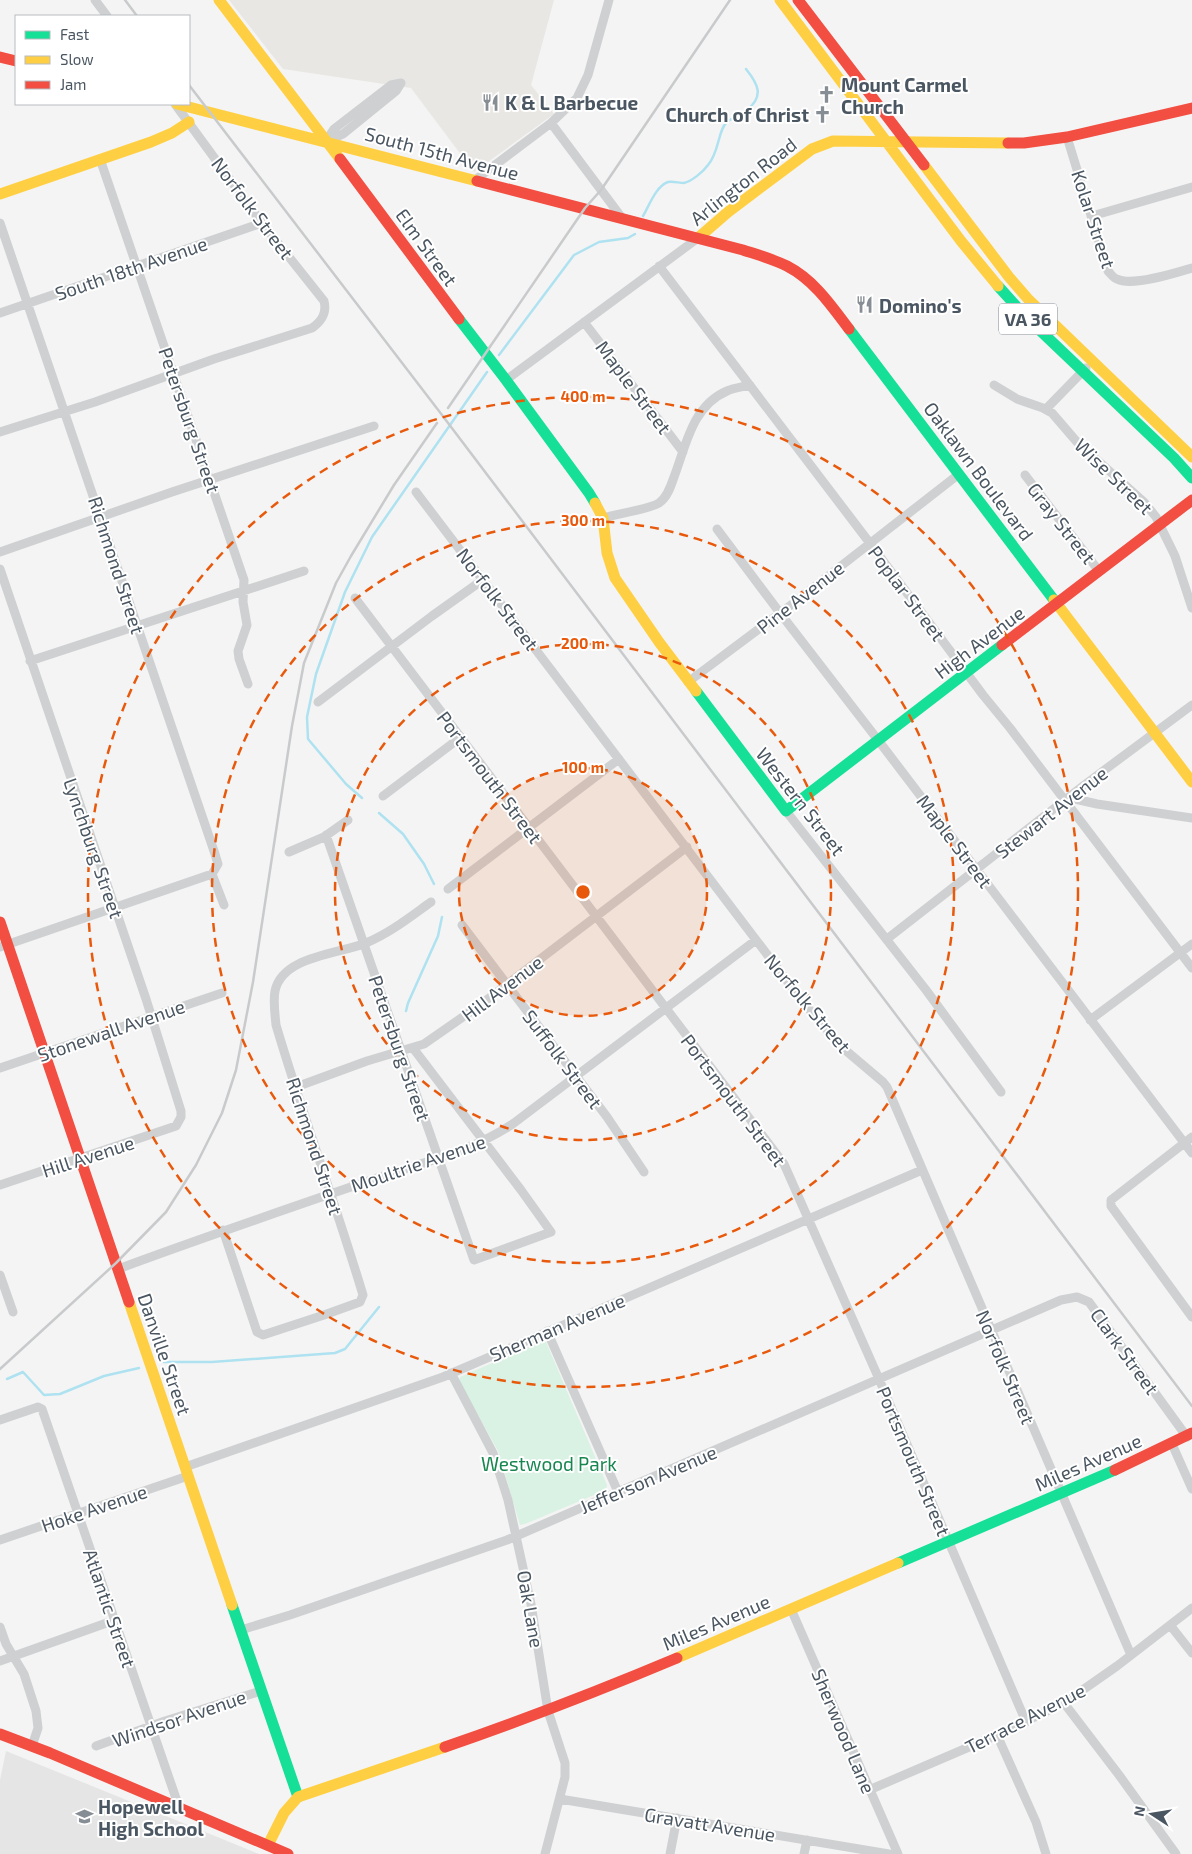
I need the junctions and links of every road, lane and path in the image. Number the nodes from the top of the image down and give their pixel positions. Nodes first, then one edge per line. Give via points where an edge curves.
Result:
1 (95, 0) edge
2 (219, 0) edge
3 (609, 0) edge
4 (780, 0) edge
5 (798, 0) edge
6 (106, 15) edge
7 (0, 57) edge
8 (15, 61) edge
9 (177, 105) edge
10 (180, 105) edge
11 (1192, 108) edge
12 (203, 110) junction
13 (188, 122) junction
14 (551, 123) junction
15 (1067, 137) junction
16 (326, 141) junction
17 (886, 141) junction
18 (904, 142) junction
19 (100, 159) junction
20 (475, 180) junction
21 (1192, 187) edge
22 (0, 194) edge
23 (1092, 216) junction
24 (622, 218) junction
25 (0, 223) edge
26 (262, 223) junction
27 (698, 238) junction
28 (137, 266) junction
29 (660, 266) junction
30 (1192, 268) edge
31 (28, 303) junction
32 (0, 313) edge
33 (584, 322) junction
34 (1092, 361) junction
35 (1083, 370) junction
36 (174, 374) junction
37 (506, 380) junction
38 (750, 385) junction
39 (994, 385) dead end
40 (1046, 409) junction
41 (65, 411) junction
42 (374, 426) dead end
43 (0, 432) edge
44 (683, 452) junction
45 (1192, 457) edge
46 (959, 474) junction
47 (1026, 475) dead end
48 (1192, 478) edge
49 (210, 480) junction
50 (416, 492) dead end
51 (1192, 500) edge
52 (101, 517) junction
53 (603, 518) junction
54 (1160, 525) junction
55 (717, 529) dead end
56 (870, 542) junction
57 (0, 552) edge
58 (0, 569) edge
59 (304, 571) dead end
60 (1099, 571) junction
61 (484, 579) junction
62 (244, 590) junction
63 (354, 598) dead end
64 (1058, 604) junction
65 (1192, 608) edge
66 (780, 614) junction
67 (137, 625) junction
68 (392, 647) junction
69 (30, 661) junction
70 (966, 673) junction
71 (688, 682) junction
72 (248, 684) dead end
73 (318, 702) dead end
74 (1192, 705) edge
75 (1155, 732) junction
76 (461, 737) junction
77 (878, 740) junction
78 (619, 758) junction
79 (1192, 782) edge
80 (383, 796) dead end
81 (1065, 800) junction
82 (786, 811) junction
83 (1192, 818) edge
84 (348, 820) dead end
85 (528, 827) junction
86 (326, 836) junction
87 (687, 847) junction
88 (289, 852) dead end
89 (977, 870) junction
90 (212, 874) junction
91 (448, 889) dead end
92 (431, 902) dead end
93 (224, 905) dead end
94 (114, 907) junction
95 (597, 917) junction
96 (0, 922) edge
97 (462, 924) dead end
98 (887, 939) junction
99 (756, 940) junction
100 (364, 944) junction
101 (1192, 944) edge
102 (4, 945) edge
103 (1181, 953) junction
104 (1192, 968) edge
105 (506, 985) junction
106 (222, 993) dead end
107 (666, 1008) junction
108 (150, 1016) junction
109 (1090, 1020) junction
110 (414, 1048) junction
111 (402, 1051) junction
112 (45, 1053) junction
113 (0, 1068) edge
114 (576, 1075) junction
115 (296, 1087) junction
116 (1001, 1092) dead end
117 (176, 1126) joint
118 (1192, 1137) edge
119 (484, 1141) junction
120 (1184, 1143) junction
121 (1192, 1153) edge
122 (438, 1158) junction
123 (80, 1159) junction
124 (922, 1170) junction
125 (644, 1172) dead end
126 (0, 1185) edge
127 (331, 1194) junction
128 (809, 1218) junction
129 (223, 1230) junction
130 (118, 1269) junction
131 (0, 1275) edge
132 (1048, 1306) joint
133 (13, 1312) dead end
134 (1192, 1317) edge
135 (547, 1331) junction
136 (991, 1331) junction
137 (451, 1373) junction
138 (879, 1379) junction
139 (0, 1420) edge
140 (1189, 1435) edge
141 (1172, 1444) junction
142 (187, 1471) junction
143 (1192, 1489) edge
144 (618, 1492) junction
145 (1061, 1493) junction
146 (78, 1513) junction
147 (517, 1535) junction
148 (0, 1540) edge
149 (948, 1541) junction
150 (792, 1608) junction
151 (1192, 1608) edge
152 (115, 1620) junction
153 (1170, 1625) junction
154 (0, 1627) edge
155 (241, 1630) junction
156 (1192, 1653) edge
157 (1131, 1655) junction
158 (14, 1656) junction
159 (0, 1661) edge
160 (261, 1691) junction
161 (1064, 1703) junction
162 (548, 1711) junction
163 (1026, 1722) junction
164 (151, 1726) junction
165 (0, 1734) edge
166 (997, 1735) junction
167 (32, 1746) junction
168 (96, 1746) dead end
169 (870, 1790) junction
170 (298, 1797) junction
171 (560, 1799) junction
172 (179, 1808) junction
173 (677, 1818) junction
174 (807, 1840) junction
175 (268, 1845) junction
176 (288, 1854) edge
177 (545, 1854) edge
178 (670, 1854) edge
179 (804, 1854) edge
180 (889, 1854) edge
181 (898, 1854) edge
182 (1046, 1854) edge
183 (1176, 1854) edge

1 - 6 street
2 - 16 main road, Elm Street
3 - 14 street via 584,87 571,105
4 - 17 main road
5 - 18 main road
7 - 8 main road
9 - 13 street, Norfolk Street
10 - 12 main road, South 15th Avenue
11 - 15 main road, Arlington Road
12 - 13 street
12 - 16 main road, South 15th Avenue
13 - 19 main road via 172,133
13 - 26 street, Norfolk Street
14 - 20 street
14 - 24 street
15 - 18 main road, Arlington Road via 1024,143
15 - 23 street, Kolar Street
16 - 16 street via 343,134 396,92 401,83 391,85 334,128
16 - 20 main road, South 15th Avenue
16 - 37 main road, Elm Street
17 - 18 main road, Arlington Road
17 - 27 main road, Arlington Road via 839,140 812,149
17 - 35 main road, VA 36 via 1004,294
18 - 34 main road, VA 36 via 1008,277
19 - 22 main road
19 - 28 street, Petersburg Street
20 - 24 main road, South 15th Avenue
21 - 23 street
23 - 30 street, Kolar Street via 1112,276 1134,281
24 - 27 main road, South 15th Avenue
25 - 31 street, Richmond Street
26 - 28 street, South 18th Avenue
26 - 36 street, Norfolk Street via 324,301 324,313 318,324
27 - 29 street, Arlington Road
27 - 46 main road, Oaklawn Boulevard via 779,261 811,282
28 - 31 street, South 18th Avenue
28 - 36 street, Petersburg Street
29 - 33 street, Arlington Road
29 - 38 street, Poplar Street
31 - 32 street, South 18th Avenue
31 - 41 street, Richmond Street
33 - 37 street, Arlington Road
33 - 44 street, Maple Street
34 - 35 street
34 - 45 main road, VA 36
35 - 40 street
35 - 48 main road, VA 36
36 - 41 street
36 - 49 street, Petersburg Street
37 - 53 main road, Elm Street via 584,486
38 - 44 street via 720,394 702,409
38 - 56 street, Poplar Street
39 - 40 street via 1018,399
40 - 54 street, Wise Street via 1058,418 1077,442 1144,502
41 - 43 street
41 - 52 street, Richmond Street
42 - 49 street
44 - 53 street via 664,499
46 - 56 street, Pine Avenue
46 - 64 main road, Oaklawn Boulevard
47 - 60 street, Gray Street
49 - 52 street
49 - 62 street, Petersburg Street via 244,580
50 - 61 street, Norfolk Street
51 - 54 main road, High Avenue
52 - 57 street
52 - 67 street, Richmond Street
53 - 71 main road, Western Street via 607,553 615,578
54 - 60 main road, High Avenue
54 - 65 street, Wise Street via 1176,556
55 - 66 street, Maple Street
56 - 66 street, Pine Avenue
56 - 70 street, Poplar Street
58 - 69 street, Lynchburg Street
59 - 62 street
60 - 64 main road, High Avenue
61 - 68 street
61 - 78 street, Norfolk Street
62 - 67 street
62 - 72 street, Petersburg Street via 247,624 238,651
63 - 68 street, Portsmouth Street
64 - 70 main road, High Avenue
64 - 75 main road, Oaklawn Boulevard
66 - 71 street, Pine Avenue
66 - 77 street, Maple Street
67 - 69 street
67 - 90 street, Richmond Street via 215,854 218,864
68 - 73 street
68 - 76 street, Portsmouth Street
69 - 94 street, Lynchburg Street
70 - 77 main road, High Avenue
70 - 81 street, Poplar Street
71 - 82 main road, Western Street
74 - 75 street, Stewart Avenue
75 - 79 main road, Oaklawn Boulevard
75 - 81 street, Stewart Avenue
76 - 80 street
76 - 85 street, Portsmouth Street
77 - 82 main road, High Avenue
77 - 89 street, Maple Street
78 - 85 street
78 - 87 street, Norfolk Street
81 - 83 street
81 - 89 street, Stewart Avenue
81 - 103 street, Poplar Street
82 - 98 street, Western Street
84 - 86 street
85 - 91 street
85 - 95 street, Portsmouth Street
86 - 88 street
86 - 100 street, Petersburg Street
87 - 95 street, Hill Avenue
87 - 99 street, Norfolk Street
89 - 98 street, Stewart Avenue
89 - 109 street, Maple Street
90 - 93 street, Richmond Street
90 - 94 street
92 - 100 street via 391,931
94 - 102 street
94 - 108 street, Lynchburg Street
95 - 105 street, Hill Avenue
95 - 107 street, Portsmouth Street
96 - 102 main road, Danville Street
97 - 105 street, Suffolk Street
98 - 116 street, Western Street
99 - 107 street, Moultrie Avenue
99 - 124 street, Norfolk Street via 829,1034 887,1088
100 - 111 street, Petersburg Street
100 - 115 street, Richmond Street via 295,966 281,977 274,1000 276,1025
101 - 103 street
102 - 112 main road, Danville Street
103 - 104 street, Poplar Street
103 - 109 street
105 - 110 street, Hill Avenue via 448,1028
105 - 114 street, Suffolk Street
106 - 108 street, Stonewall Avenue
107 - 114 street, Moultrie Avenue
107 - 128 street, Portsmouth Street via 780,1157
108 - 112 street, Stonewall Avenue
108 - 117 street, Lynchburg Street via 181,1111
109 - 120 street, Maple Street
110 - 111 street, Hill Avenue
110 - 119 street
111 - 115 street, Hill Avenue
111 - 122 street, Petersburg Street
112 - 113 street, Stonewall Avenue
112 - 123 main road, Danville Street
114 - 119 street, Moultrie Avenue via 514,1123
114 - 125 street, Suffolk Street
115 - 127 street, Richmond Street
117 - 123 street, Hill Avenue
118 - 120 street
119 - 122 street, Moultrie Avenue
119 - 122 street, Petersburg Street via 551,1232 474,1260
120 - 121 street, Maple Street
120 - 134 street via 1111,1200 1111,1206
122 - 127 street, Moultrie Avenue
123 - 126 street, Hill Avenue
123 - 130 main road, Danville Street
124 - 128 street, Sherman Avenue
124 - 136 street, Norfolk Street
127 - 129 street, Moultrie Avenue
127 - 129 street, Richmond Street via 363,1295 360,1302 324,1316 263,1335 257,1332
128 - 135 street, Sherman Avenue
128 - 138 street, Portsmouth Street
129 - 130 street, Moultrie Avenue
130 - 142 main road, Danville Street
131 - 133 street
132 - 136 street, Jefferson Avenue
132 - 140 street, Clark Street via 1077,1297 1089,1302
135 - 137 street, Sherman Avenue
135 - 144 street
136 - 138 street, Jefferson Avenue
136 - 145 street, Norfolk Street
137 - 142 street, Sherman Avenue
137 - 147 street, Oak Lane via 492,1453
138 - 144 street, Jefferson Avenue
138 - 149 street, Portsmouth Street
139 - 146 street, Atlantic Street via 38,1407 42,1409
140 - 141 main road, Miles Avenue
141 - 143 street
141 - 145 main road, Miles Avenue
142 - 146 street, Hoke Avenue
142 - 155 main road, Danville Street
144 - 147 street, Jefferson Avenue
145 - 149 main road, Miles Avenue
145 - 157 street, Norfolk Street
146 - 148 street, Hoke Avenue
146 - 152 street, Atlantic Street
147 - 155 street, Jefferson Avenue
147 - 162 street, Oak Lane
149 - 150 main road, Miles Avenue
149 - 163 street, Portsmouth Street
150 - 162 main road, Miles Avenue
150 - 169 street, Sherwood Lane
151 - 153 street, Terrace Avenue
152 - 158 street
152 - 164 street, Atlantic Street
153 - 156 street
153 - 157 street, Terrace Avenue
154 - 158 street
155 - 160 main road, Danville Street
157 - 161 street, Terrace Avenue
158 - 159 street
158 - 167 street via 24,1674 36,1712 38,1728
160 - 164 street, Windsor Avenue
160 - 170 main road, Danville Street
161 - 163 street, Terrace Avenue
161 - 183 street
162 - 170 main road, Miles Avenue
162 - 171 street, Oak Lane via 565,1763
163 - 166 street, Terrace Avenue
164 - 168 street, Windsor Avenue
164 - 172 street, Atlantic Street
165 - 167 main road
166 - 169 street, Terrace Avenue
166 - 182 street via 1036,1822
167 - 172 main road
169 - 181 street, Sherwood Lane
170 - 175 main road via 284,1812
171 - 173 street, Gravatt Avenue
171 - 177 street, Oak Lane
172 - 175 main road
173 - 174 street, Gravatt Avenue
173 - 178 street
174 - 179 street
174 - 180 street, Gravatt Avenue
175 - 176 main road

